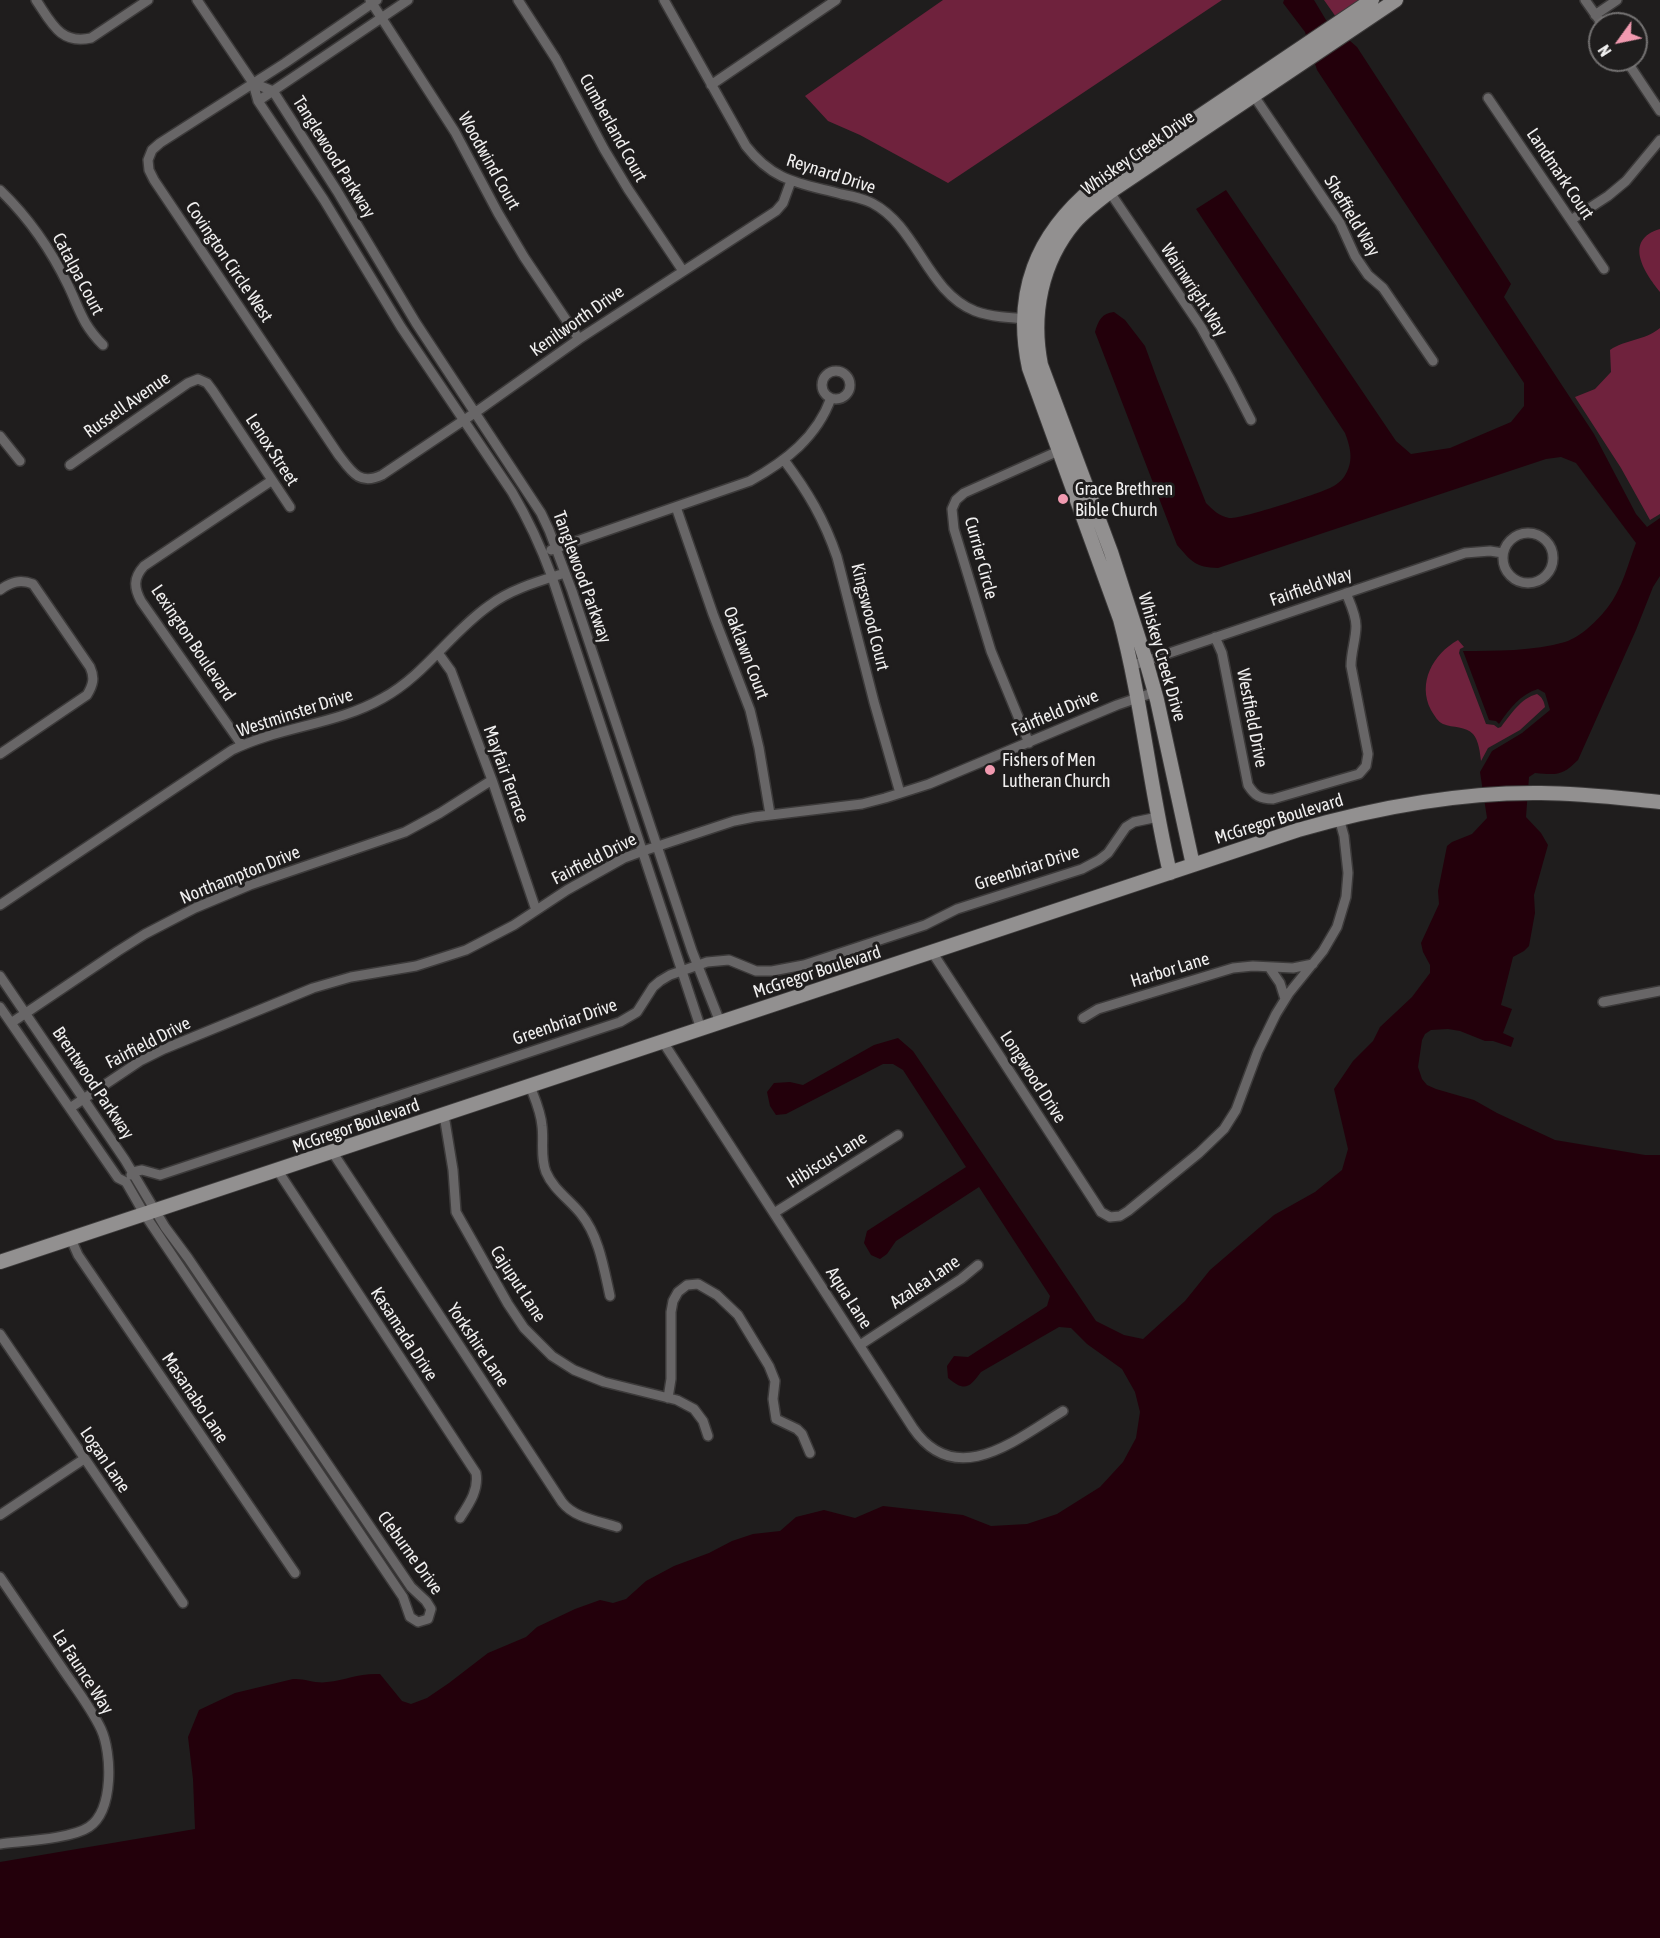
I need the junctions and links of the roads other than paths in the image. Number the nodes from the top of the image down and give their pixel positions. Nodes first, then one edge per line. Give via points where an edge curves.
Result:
1 (36, 0) edge
2 (148, 0) edge
3 (197, 0) edge
4 (408, 0) edge
5 (518, 0) edge
6 (664, 0) edge
7 (836, 0) edge
8 (1372, 0) edge
9 (1396, 0) edge
10 (1617, 0) edge
11 (373, 1) edge
12 (1599, 12) edge
13 (381, 18) junction
14 (1343, 28) junction
15 (1634, 72) edge
16 (253, 83) junction
17 (711, 85) junction
18 (1250, 90) junction
19 (273, 91) junction
20 (1488, 98) dead end
21 (258, 101) junction
22 (1660, 111) edge
23 (1660, 140) edge
24 (791, 181) junction
25 (1106, 187) junction
26 (0, 190) edge
27 (341, 197) junction
28 (327, 205) junction
29 (1571, 220) junction
30 (1604, 269) dead end
31 (683, 271) junction
32 (405, 305) junction
33 (393, 313) junction
34 (1030, 319) junction
35 (579, 339) junction
36 (103, 345) dead end
37 (1433, 361) dead end
38 (831, 398) dead end
39 (227, 411) joint
40 (476, 412) junction
41 (463, 420) junction
42 (1251, 420) dead end
43 (0, 436) edge
44 (1064, 448) junction
45 (784, 460) junction
46 (20, 461) dead end
47 (70, 465) dead end
48 (371, 480) joint
49 (271, 481) junction
50 (290, 507) dead end
51 (676, 507) junction
52 (556, 548) junction
53 (544, 553) junction
54 (1503, 553) junction
55 (565, 573) junction
56 (552, 577) junction
57 (0, 590) edge
58 (1346, 592) junction
59 (1215, 637) junction
60 (438, 653) junction
61 (1146, 661) junction
62 (1131, 666) junction
63 (1155, 692) junction
64 (1136, 698) junction
65 (1029, 742) junction
66 (243, 745) junction
67 (0, 754) edge
68 (492, 780) junction
69 (900, 793) junction
70 (1660, 802) edge
71 (770, 814) junction
72 (1158, 817) junction
73 (1339, 818) junction
74 (658, 846) junction
75 (643, 851) junction
76 (1192, 865) junction
77 (1170, 873) junction
78 (0, 904) edge
79 (536, 910) junction
80 (932, 952) junction
81 (1313, 964) junction
82 (698, 966) junction
83 (1269, 967) junction
84 (683, 972) junction
85 (0, 976) edge
86 (1660, 991) edge
87 (1285, 999) junction
88 (1603, 1002) dead end
89 (0, 1007) edge
90 (26, 1013) junction
91 (1083, 1018) dead end
92 (720, 1022) junction
93 (11, 1023) junction
94 (701, 1029) junction
95 (663, 1042) junction
96 (530, 1086) junction
97 (84, 1098) junction
98 (70, 1108) junction
99 (444, 1115) junction
100 (898, 1135) dead end
101 (333, 1153) junction
102 (278, 1171) junction
103 (134, 1172) junction
104 (126, 1182) junction
105 (150, 1213) junction
106 (774, 1213) junction
107 (71, 1239) junction
108 (0, 1262) edge
109 (978, 1265) dead end
110 (610, 1296) dead end
111 (0, 1334) edge
112 (860, 1345) junction
113 (668, 1398) junction
114 (1063, 1411) dead end
115 (298, 1420) junction
116 (288, 1426) junction
117 (708, 1436) dead end
118 (810, 1453) dead end
119 (84, 1459) junction
120 (0, 1515) edge
121 (460, 1518) dead end
122 (617, 1527) dead end
123 (294, 1573) dead end
124 (0, 1577) edge
125 (183, 1604) dead end
126 (0, 1844) edge

1 - 2 street via 63,35 82,40
3 - 16 street
4 - 13 street, Tanglewood Parkway
5 - 31 street, Cumberland Court via 556,59 610,159
6 - 17 street, Reynard Drive
7 - 17 street
8 - 14 main road, Whiskey Creek Drive
9 - 14 main road, Whiskey Creek Drive
10 - 12 street
11 - 13 street, Woodwind Court
11 - 16 street
13 - 19 street, Tanglewood Parkway
13 - 35 street, Woodwind Court via 455,132 524,256
14 - 18 main road, Whiskey Creek Drive
15 - 22 street
16 - 19 street, Tanglewood Parkway
16 - 21 street, Tanglewood Parkway
16 - 48 street, Covington Circle West via 160,143 152,150 149,170 338,454 352,473
17 - 24 street, Reynard Drive via 754,156 772,172
18 - 25 main road, Whiskey Creek Drive
18 - 37 street, Sheffield Way via 1340,223 1355,256 1383,288
19 - 21 street, Tanglewood Parkway
19 - 27 street, Tanglewood Parkway
20 - 29 street, Landmark Court
21 - 28 street, Tanglewood Parkway
23 - 29 street via 1617,188
24 - 31 street, Kenilworth Drive via 776,211
24 - 34 street, Reynard Drive via 856,197 881,208 903,229 954,298 985,314
25 - 34 main road, Whiskey Creek Drive via 1075,222 1052,257
25 - 42 street, Wainwright Way via 1201,327
26 - 36 street, Catalpa Court via 52,255 85,324
27 - 28 street
27 - 32 street, Tanglewood Parkway
28 - 33 street, Tanglewood Parkway
29 - 30 street, Landmark Court
31 - 35 street, Kenilworth Drive
32 - 33 street
32 - 40 street, Tanglewood Parkway
33 - 41 street, Tanglewood Parkway
34 - 44 main road, Whiskey Creek Drive
35 - 40 street, Kenilworth Drive
38 - 45 street via 816,428
39 - 47 street, Russell Avenue via 207,383 198,379
39 - 49 street, Lenox Street
40 - 41 street, Kenilworth Drive
40 - 52 street, Tanglewood Parkway via 541,513
41 - 48 street, Kenilworth Drive
41 - 53 street, Tanglewood Parkway via 512,492
43 - 46 street
44 - 61 main road, Whiskey Creek Drive via 1114,562
44 - 62 main road, Whiskey Creek Drive via 1120,619
44 - 65 street, Currier Circle via 964,494 951,509 991,651
45 - 51 street via 750,481
45 - 69 street, Kingswood Court via 816,506 830,536
49 - 50 street, Lenox Street
49 - 66 street, Lexington Boulevard via 144,566 137,573 135,584 141,601
51 - 52 street
51 - 71 street, Oaklawn Court via 750,710
52 - 53 street
52 - 55 street, Tanglewood Parkway
53 - 56 street, Tanglewood Parkway
54 - 54 street via 1504,565 1518,581 1538,580 1552,565 1549,543 1530,532 1510,540
54 - 58 street, Fairfield Way via 1465,553
55 - 56 street, Westminster Drive
55 - 74 street, Tanglewood Parkway
56 - 60 street, Westminster Drive via 492,603
56 - 75 street, Tanglewood Parkway
57 - 67 street via 13,582 33,584 94,676 87,695
58 - 59 street, Fairfield Way
58 - 59 street, Westfield Drive via 1355,618 1351,666 1368,754 1359,774 1273,799 1253,794 1222,653
59 - 61 street, Fairfield Way
60 - 66 street, Westminster Drive via 409,680 364,708
60 - 68 street, Mayfair Terrace via 451,671
61 - 62 street, Fairfield Way
61 - 63 main road, Whiskey Creek Drive
62 - 64 main road, Whiskey Creek Drive
63 - 64 street, Fairfield Drive
63 - 76 main road, Whiskey Creek Drive
64 - 65 street, Fairfield Drive
64 - 72 main road, Whiskey Creek Drive
65 - 69 street, Fairfield Drive
66 - 78 street, Westminster Drive
68 - 79 street, Mayfair Terrace
68 - 90 street, Northampton Drive via 405,832 195,908 127,945
69 - 71 street, Fairfield Drive via 862,804
70 - 73 main road, McGregor Boulevard via 1578,794 1473,795
71 - 74 street, Fairfield Drive via 734,821
72 - 77 main road, Whiskey Creek Drive
72 - 82 street, Greenbriar Drive via 1126,827 1108,853 1082,869 957,909 925,925 866,945 772,971 756,971 729,960
73 - 76 main road, McGregor Boulevard
73 - 81 street via 1348,860 1346,897 1331,940
74 - 75 street, Fairfield Drive
74 - 82 street, Tanglewood Parkway
75 - 79 street, Fairfield Drive via 584,880
75 - 84 street, Tanglewood Parkway
76 - 77 main road, McGregor Boulevard
77 - 80 main road, McGregor Boulevard
79 - 97 street, Fairfield Drive via 466,950 416,966 331,982 164,1049
80 - 87 street, Longwood Drive via 1101,1212 1110,1217 1120,1216 1136,1205 1224,1129 1241,1101 1266,1032
80 - 92 main road, McGregor Boulevard
81 - 83 street, Harbor Lane
81 - 87 street
82 - 84 street, Greenbriar Drive
82 - 92 street, Tanglewood Parkway
83 - 87 street
83 - 91 street, Harbor Lane via 1233,968 1098,1009
84 - 94 street, Tanglewood Parkway
84 - 103 street, Greenbriar Drive via 660,981 637,1012 620,1022 160,1175
85 - 90 street, Brentwood Parkway
86 - 88 street
89 - 93 street, Brentwood Parkway
90 - 93 street, Northampton Drive
90 - 97 street, Brentwood Parkway
92 - 94 main road, McGregor Boulevard
93 - 98 street, Brentwood Parkway
94 - 95 main road, McGregor Boulevard
95 - 96 main road, McGregor Boulevard
95 - 106 street, Aqua Lane
96 - 99 main road, McGregor Boulevard
96 - 110 street via 543,1127 546,1171 593,1235
97 - 98 street, Fairfield Drive
97 - 103 street, Brentwood Parkway
98 - 104 street, Brentwood Parkway via 118,1178
99 - 101 main road, McGregor Boulevard
99 - 113 street, Cajuput Lane via 456,1212 507,1304 525,1328 552,1356 574,1370
100 - 106 street, Hibiscus Lane
101 - 102 main road, McGregor Boulevard
101 - 122 street, Yorkshire Lane via 568,1510
102 - 105 main road, McGregor Boulevard
102 - 121 street, Kasamada Drive via 476,1473 475,1492
103 - 104 street
103 - 105 street, Brentwood Parkway
104 - 105 street, Brentwood Parkway
105 - 107 main road, McGregor Boulevard
105 - 115 street, Cleburne Drive
105 - 116 street, Cleburne Drive via 156,1229
106 - 112 street, Aqua Lane
107 - 108 main road, McGregor Boulevard
107 - 123 street, Masanabo Lane via 78,1255
109 - 112 street, Azalea Lane
111 - 119 street, Logan Lane
112 - 114 street, Aqua Lane via 919,1437 946,1455 965,1458 997,1451
113 - 117 street, Cajuput Lane via 694,1409
113 - 118 street via 672,1301 687,1285 698,1284 738,1315 774,1374 776,1419 797,1429
115 - 116 street
115 - 116 street, Cleburne Drive via 411,1587 426,1601 431,1609 428,1619 418,1622 410,1617 403,1597
119 - 120 street
119 - 125 street, Logan Lane
124 - 126 street, La Faunce Way via 91,1712 104,1738 108,1758 102,1810 89,1827 74,1834

